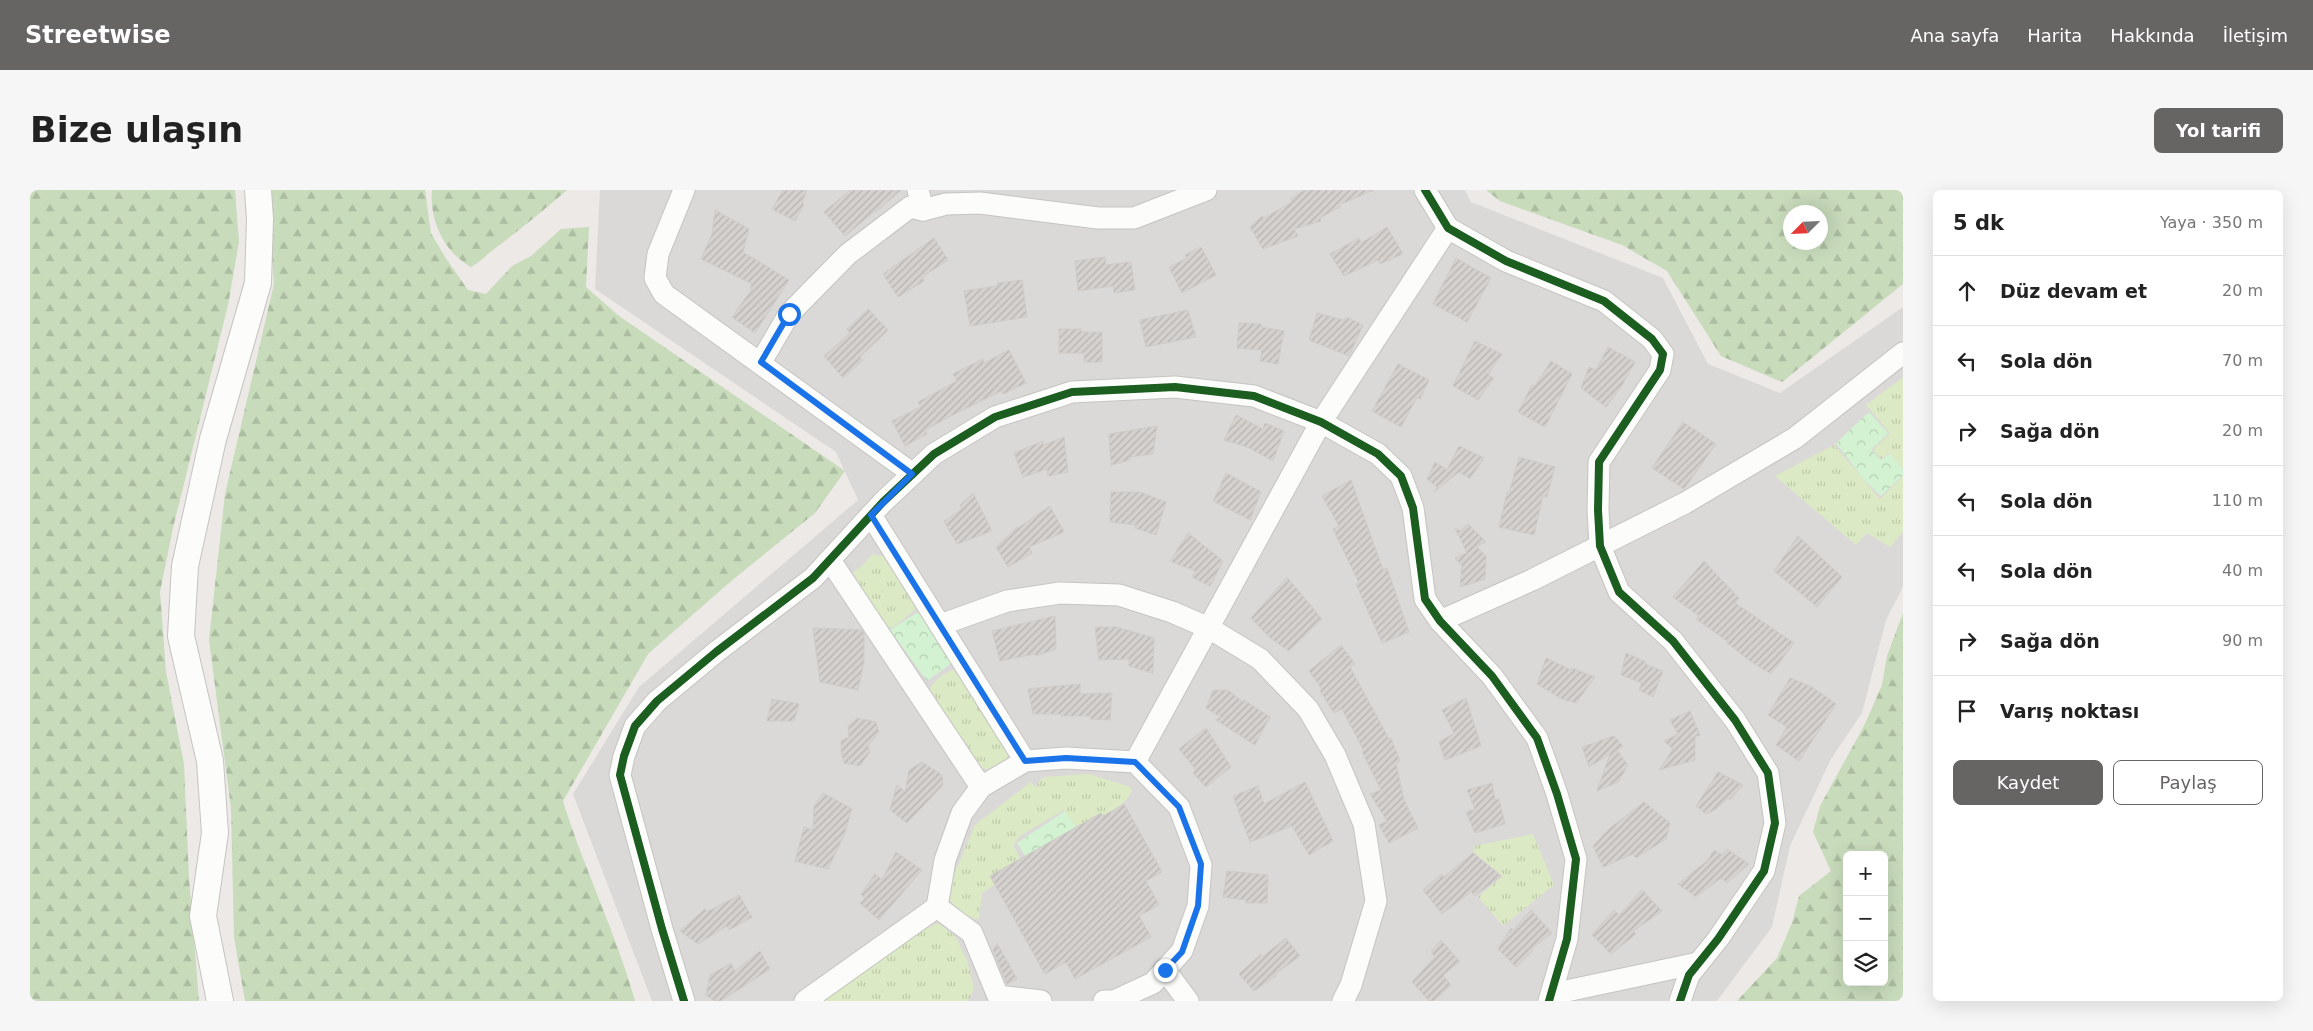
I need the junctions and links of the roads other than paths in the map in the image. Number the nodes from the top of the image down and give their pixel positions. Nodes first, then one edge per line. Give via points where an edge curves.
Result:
1 (258, 190) edge
2 (684, 190) edge
3 (1206, 190) edge
4 (1425, 190) edge
5 (920, 200) edge
6 (1448, 228) junction
7 (1903, 353) edge
8 (761, 362) junction
9 (1321, 422) junction
10 (912, 474) junction
11 (871, 515) junction
12 (1600, 546) junction
13 (830, 560) junction
14 (1440, 621) junction
15 (940, 625) junction
16 (1209, 628) junction
17 (1025, 761) junction
18 (1135, 762) junction
19 (981, 787) junction
20 (937, 907) junction
21 (1698, 963) junction
22 (1165, 970) junction
23 (1550, 998) edge
24 (994, 999) edge
25 (220, 1001) edge
26 (684, 1001) edge
27 (805, 1001) edge
28 (1041, 1001) edge
29 (1104, 1001) edge
30 (1114, 1001) edge
31 (1188, 1001) edge
32 (1343, 1001) edge
33 (1680, 1001) edge

1 - 25 street via 258,283 213,439 185,566 181,636 210,761 214,834 203,916
2 - 8 street via 658,254 655,278 664,294
3 - 5 street via 1134,218 1098,218 980,203 946,204
4 - 6 street
5 - 8 street via 848,254 789,314
6 - 9 street
6 - 12 street via 1506,261 1604,301 1652,339 1663,354 1660,370 1599,462
7 - 12 street via 1794,438 1685,503
8 - 10 street
9 - 10 street via 1254,396 1175,387 1072,392 995,417 934,454
9 - 14 street via 1378,454 1402,476 1412,508 1425,599
9 - 16 street
10 - 11 street
11 - 13 street
11 - 15 street
12 - 14 street
12 - 21 street via 1620,592 1673,641 1735,720 1768,773 1775,824 1764,872
13 - 19 street
13 - 26 street via 813,578 657,701 635,726 624,756 620,776
14 - 23 street via 1492,676 1537,738 1576,859 1567,939
15 - 16 street via 1007,601 1060,593 1119,596 1172,612
15 - 17 street
16 - 18 street
16 - 32 street via 1260,659 1308,709 1335,755 1364,824 1376,901 1351,985
17 - 18 street via 1066,758
17 - 19 street
18 - 22 street via 1179,807 1201,864 1198,906 1182,952
19 - 20 street via 962,813 945,860
20 - 24 street via 972,933
20 - 27 street
21 - 23 street
21 - 33 street via 1689,975
22 - 30 street via 1153,983
22 - 31 street
24 - 28 street
29 - 30 street

